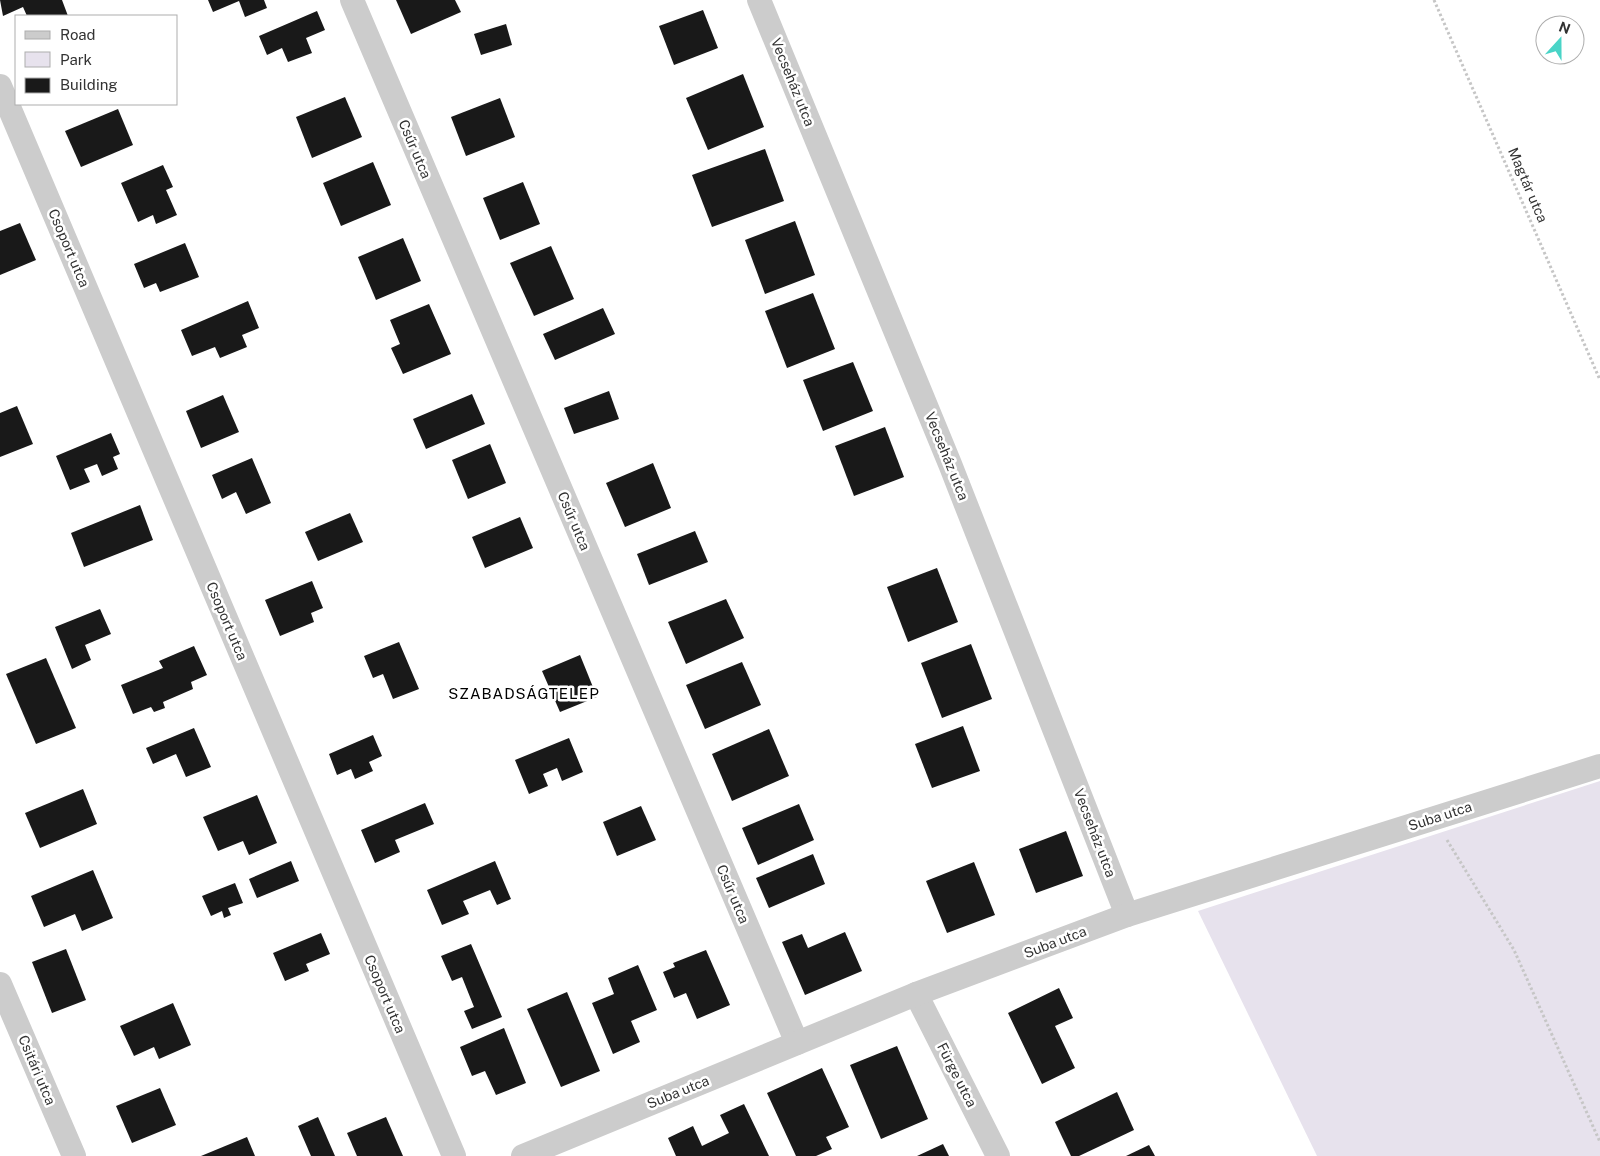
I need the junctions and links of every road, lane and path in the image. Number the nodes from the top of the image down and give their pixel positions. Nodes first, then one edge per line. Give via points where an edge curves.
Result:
1 (352, 0) edge
2 (759, 0) edge
3 (1434, 0) edge
4 (0, 86) edge
5 (1600, 380) edge
6 (1600, 766) edge
7 (1433, 818) junction
8 (1127, 915) junction
9 (0, 984) edge
10 (916, 994) junction
11 (797, 1043) junction
12 (1600, 1142) edge
13 (537, 1153) edge
14 (74, 1156) edge
15 (454, 1156) edge
16 (998, 1156) edge

1 - 11 street, Csűr utca
2 - 8 street, Vecseház utca via 950,464
3 - 5 path, Magtár utca
4 - 15 street, Csoport utca
6 - 7 street, Suba utca
7 - 8 street, Suba utca
7 - 12 path via 1514,950
8 - 10 street, Suba utca
9 - 14 street, Csitári utca
10 - 11 street, Suba utca
10 - 16 street, Fürge utca
11 - 13 street, Suba utca

